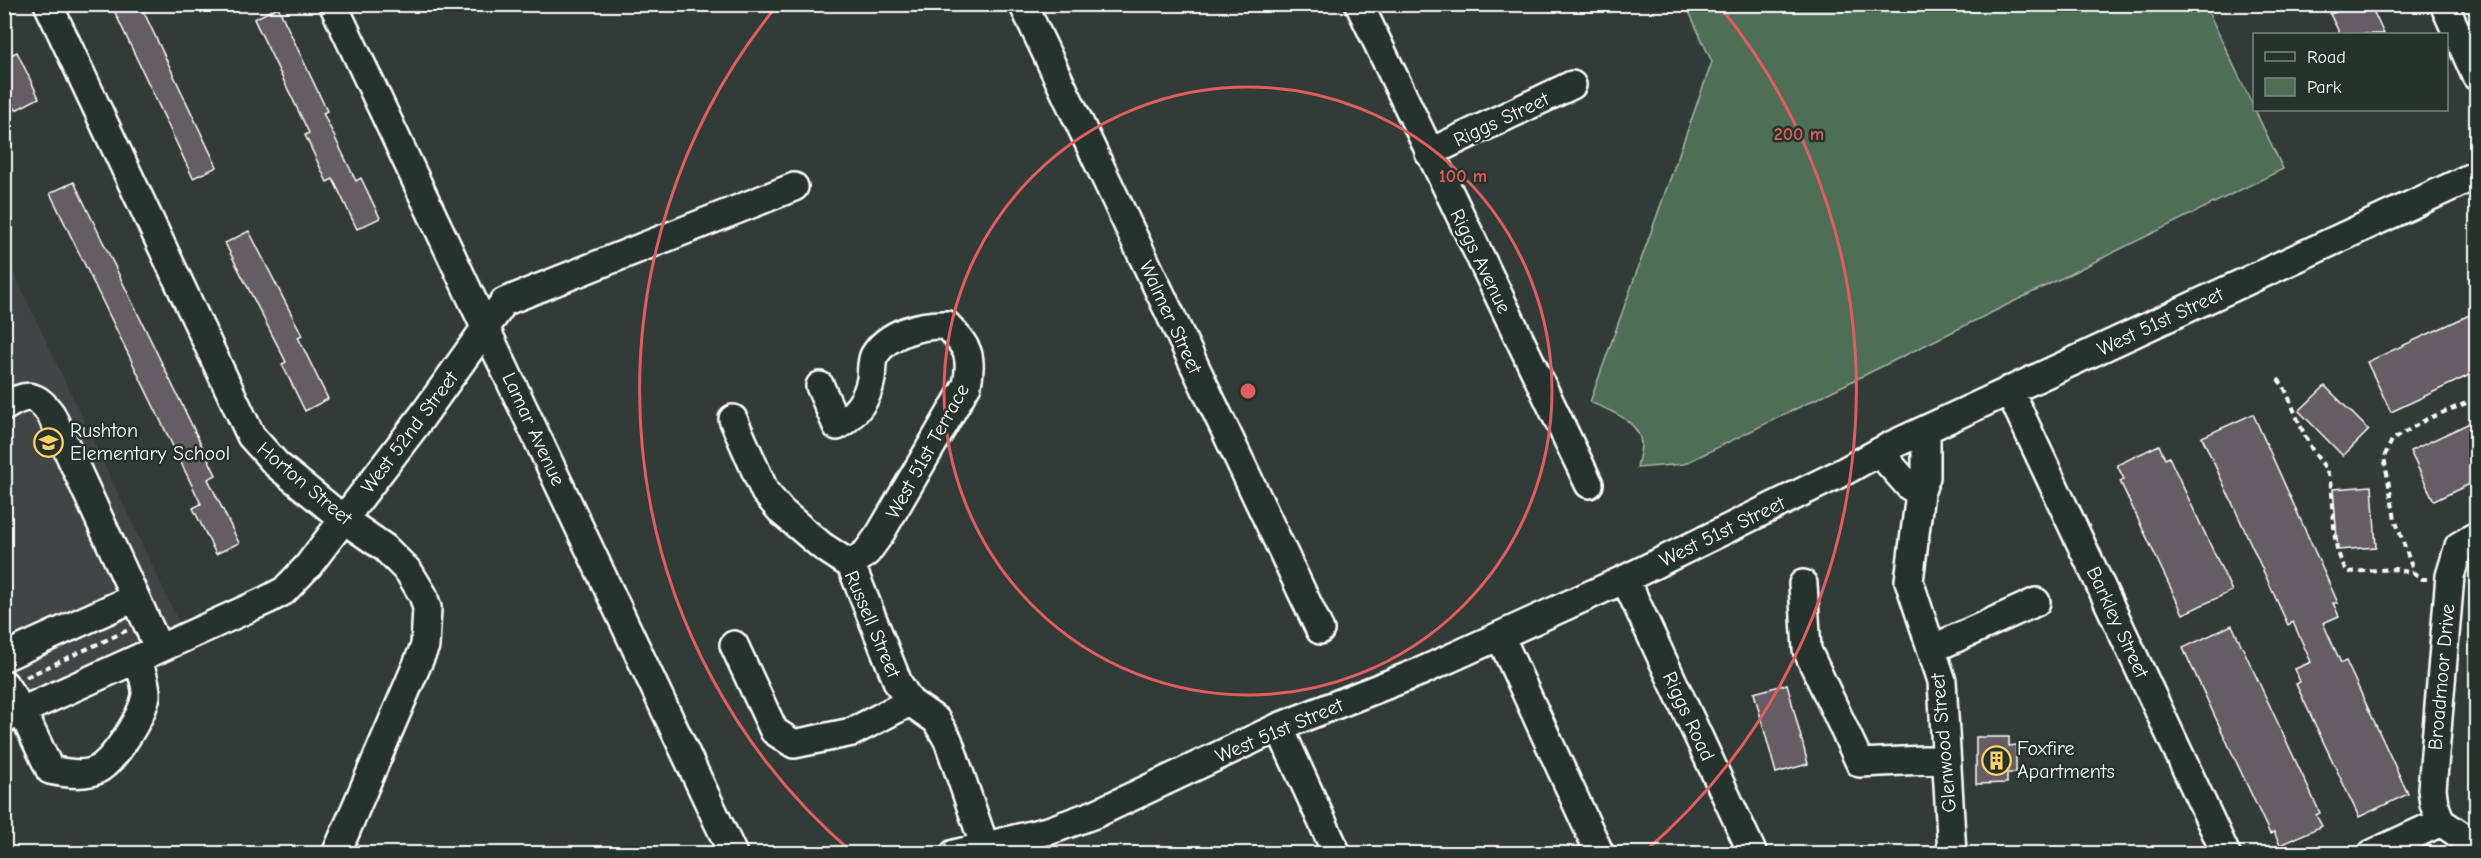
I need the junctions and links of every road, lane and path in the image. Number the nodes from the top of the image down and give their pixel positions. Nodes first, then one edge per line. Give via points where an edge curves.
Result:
1 (48, 4) edge
2 (333, 4) edge
3 (1023, 4) edge
4 (1359, 4) edge
5 (2444, 4) edge
6 (2474, 65) edge
7 (1572, 85) dead end
8 (1429, 153) junction
9 (2476, 175) edge
10 (794, 187) dead end
11 (486, 328) junction
12 (2278, 379) dead end
13 (820, 386) dead end
14 (2010, 390) junction
15 (2476, 399) edge
16 (4, 407) edge
17 (733, 419) dead end
18 (1926, 430) junction
19 (1878, 452) junction
20 (1589, 484) dead end
21 (1920, 493) junction
22 (343, 519) junction
23 (2474, 537) edge
24 (850, 565) junction
25 (2414, 573) junction
26 (1625, 579) junction
27 (2430, 580) dead end
28 (1803, 584) dead end
29 (134, 598) junction
30 (2036, 602) dead end
31 (145, 623) junction
32 (1320, 630) dead end
33 (1500, 636) junction
34 (734, 645) dead end
35 (1932, 649) junction
36 (148, 654) junction
37 (4, 657) edge
38 (5, 685) edge
39 (910, 702) junction
40 (13, 715) edge
41 (1279, 727) junction
42 (1946, 759) junction
43 (2441, 822) junction
44 (2476, 846) edge
45 (985, 847) junction
46 (336, 854) edge
47 (733, 854) edge
48 (954, 854) edge
49 (1337, 854) edge
50 (1600, 854) edge
51 (1753, 854) edge
52 (1952, 854) edge
53 (2226, 854) edge
54 (2372, 854) edge

1 - 22 street, Horton Street via 250,436 277,465
2 - 11 street, Lamar Avenue
3 - 32 street, Walmer Street
4 - 8 street, Riggs Avenue
5 - 6 street
7 - 8 street, Riggs Street
8 - 20 street, Riggs Avenue
9 - 14 street, West 51st Street
10 - 11 street, West 52nd Street via 509,298
11 - 22 street, West 52nd Street
11 - 47 street, Lamar Avenue
12 - 25 path via 2314,453 2324,463 2330,482 2332,529 2339,560 2348,572 2395,569
13 - 24 street, West 51st Terrace via 837,426 851,417 866,398 873,358 883,345 928,324 947,325 963,343 971,364 967,386 880,534 867,552
14 - 18 street, West 51st Street
14 - 53 street, Barkley Street
15 - 25 path via 2427,419 2392,440 2384,457 2395,519
16 - 29 street via 33,397 51,414
17 - 24 street, Russell Street via 765,492 782,512
18 - 19 street, West 51st Street
18 - 21 street, Glenwood Street via 1926,477
19 - 21 street
19 - 26 street, West 51st Street
21 - 35 street, Glenwood Street via 1910,581
22 - 36 street, West 52nd Street via 284,591
22 - 46 street, Horton Street via 378,542 409,572 423,595 428,629 425,646
23 - 43 street, Broadmoor Drive via 2459,546 2450,576 2432,789
24 - 39 street, Russell Street via 898,683
25 - 27 path
26 - 33 street, West 51st Street
26 - 51 street, Riggs Road
28 - 42 street via 1807,650 1860,762
29 - 31 street
29 - 37 street
30 - 35 street
31 - 36 street
31 - 38 path
33 - 41 street, West 51st Street
33 - 50 street
34 - 39 street via 774,731 794,744 852,732
35 - 42 street, Glenwood Street via 1942,681
36 - 40 street, West 52nd Street
36 - 40 street via 146,693 139,714 120,747 99,770 69,775 51,770
38 - 40 street
39 - 45 street, Russell Street via 936,720 948,740
41 - 45 street, West 51st Street via 1073,823
41 - 49 street
42 - 52 street, Glenwood Street
43 - 44 street
43 - 54 street
45 - 48 street, West 51st Street

